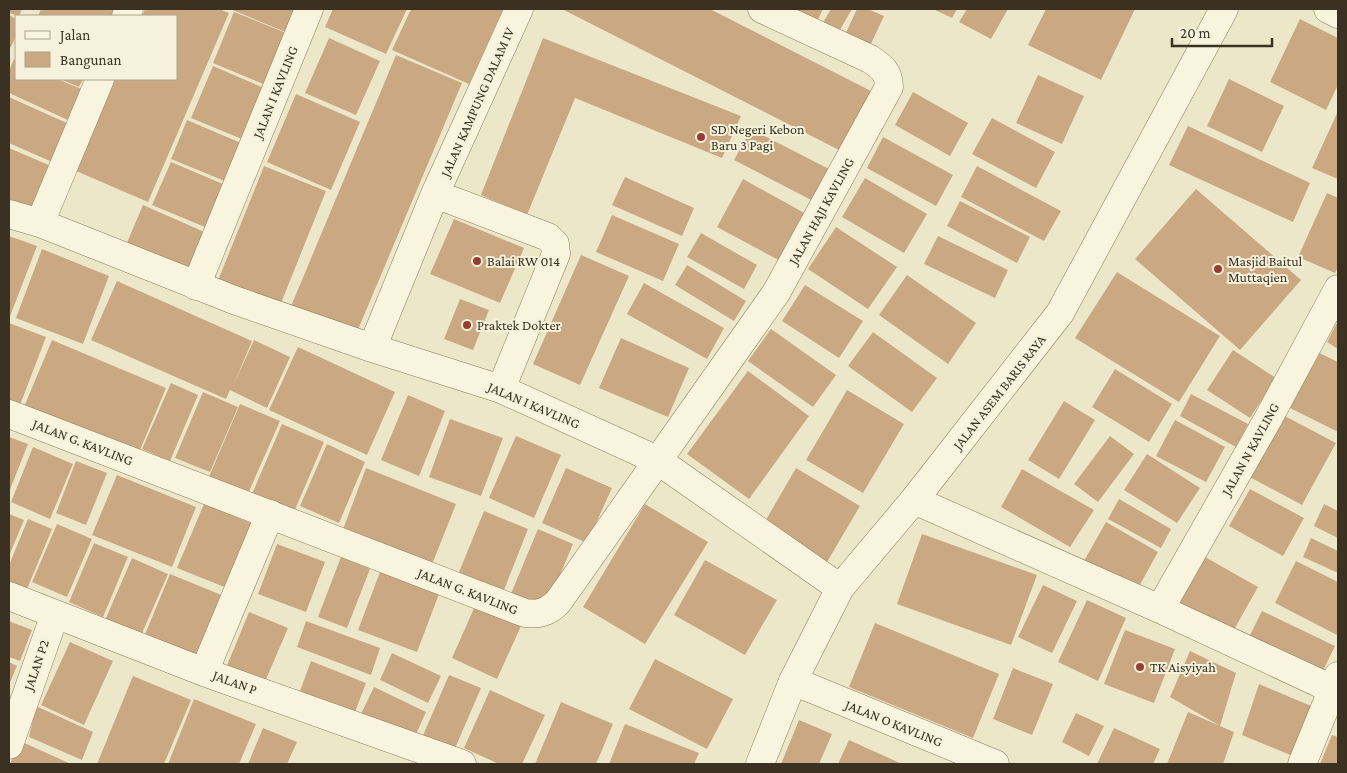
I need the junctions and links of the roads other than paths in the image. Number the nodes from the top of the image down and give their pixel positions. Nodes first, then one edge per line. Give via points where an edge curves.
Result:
1 (309, 9) edge
2 (519, 9) edge
3 (762, 9) edge
4 (1224, 9) edge
5 (1328, 9) edge
6 (1338, 14) edge
7 (100, 80) edge
8 (435, 194) junction
9 (9, 214) edge
10 (40, 224) junction
11 (196, 286) junction
12 (1338, 289) edge
13 (372, 348) junction
14 (501, 389) junction
15 (9, 414) edge
16 (657, 460) junction
17 (914, 500) junction
18 (270, 514) junction
19 (840, 588) junction
20 (9, 596) edge
21 (1160, 609) junction
22 (55, 614) junction
23 (204, 672) junction
24 (793, 681) junction
25 (1335, 683) edge
26 (9, 745) edge
27 (462, 764) edge
28 (760, 764) edge
29 (995, 764) edge
30 (1302, 764) edge

1 - 11 street, JALAN I KAVLING
2 - 8 street, JALAN KAMPUNG DALAM IV
3 - 16 street, JALAN HAJI KAVLING via 870,59 889,76 889,87 776,293
4 - 17 street, JALAN ASEM BARIS RAYA via 1060,314
5 - 6 street
7 - 10 street
8 - 13 street, JALAN KAMPUNG DALAM IV
8 - 14 street, JALAN KAMPUNG DALAM IV via 548,237 555,244 556,254
9 - 10 street, JALAN I KAVLING
10 - 11 street, JALAN I KAVLING
11 - 13 street, JALAN I KAVLING
12 - 21 street, JALAN N KAVLING
13 - 14 street, JALAN I KAVLING
14 - 16 street, JALAN I KAVLING
15 - 18 street, JALAN G. KAVLING
16 - 18 street, JALAN G. KAVLING via 558,602 545,612 536,614 525,613
16 - 19 street, JALAN I KAVLING
17 - 19 street, JALAN ASEM BARIS RAYA
17 - 21 street
18 - 23 street
19 - 24 street, JALAN ASEM BARIS RAYA
20 - 22 street, JALAN P
21 - 25 street
22 - 23 street, JALAN P
22 - 26 street, JALAN P2
23 - 27 street, JALAN P
24 - 28 street, JALAN ASEM BARIS RAYA
24 - 29 street, JALAN O KAVLING
25 - 30 street

